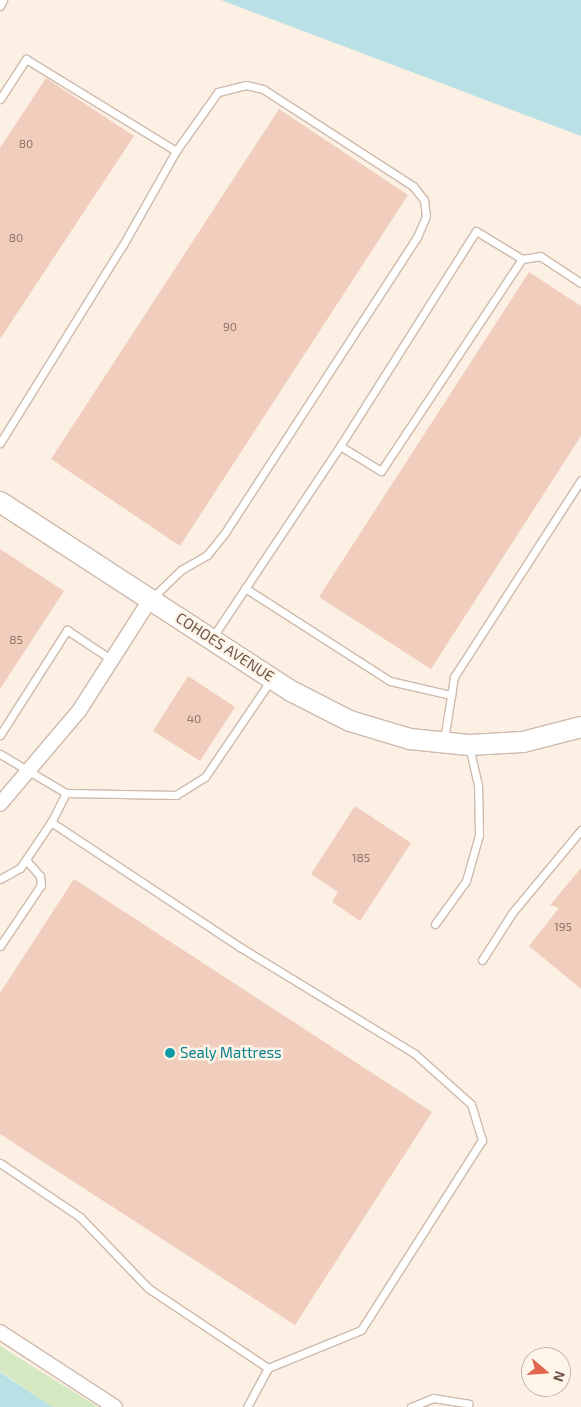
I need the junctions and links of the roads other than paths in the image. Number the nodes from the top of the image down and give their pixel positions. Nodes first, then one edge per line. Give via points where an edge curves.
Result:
1 (4, 0) edge
2 (0, 6) edge
3 (0, 100) edge
4 (176, 151) junction
5 (522, 259) junction
6 (581, 283) edge
7 (0, 443) edge
8 (340, 446) junction
9 (581, 480) edge
10 (0, 502) edge
11 (245, 588) junction
12 (150, 600) junction
13 (212, 639) junction
14 (112, 660) junction
15 (272, 678) junction
16 (451, 695) junction
17 (581, 727) edge
18 (0, 735) edge
19 (444, 743) junction
20 (469, 745) junction
21 (0, 754) edge
22 (31, 769) junction
23 (66, 793) junction
24 (0, 804) edge
25 (51, 822) junction
26 (581, 830) edge
27 (26, 860) junction
28 (0, 879) edge
29 (435, 924) dead end
30 (0, 946) edge
31 (482, 960) dead end
32 (0, 1162) edge
33 (0, 1332) edge
34 (268, 1368) junction
35 (469, 1404) dead end
36 (115, 1407) edge
37 (246, 1407) edge
38 (411, 1407) edge

1 - 2 lane
3 - 4 lane via 26,59
4 - 7 lane via 123,245
4 - 12 lane via 218,92 236,85 263,89 413,186 424,200 426,216 418,237 224,534 207,555 181,570
5 - 6 lane via 540,256
5 - 8 lane via 381,472
5 - 8 lane via 476,231
8 - 11 lane
9 - 16 lane via 454,678
10 - 12 street, COHOES AVENUE
11 - 13 lane
11 - 16 lane via 390,681
12 - 13 street, COHOES AVENUE
12 - 14 street
13 - 15 street, COHOES AVENUE
14 - 18 lane via 67,630
14 - 22 street
15 - 19 street, COHOES AVENUE via 350,721
15 - 23 lane via 205,777 176,795
16 - 19 lane
17 - 20 street, COHOES AVENUE via 523,742
19 - 20 street, COHOES AVENUE
20 - 29 lane via 478,785 479,835 466,881
21 - 22 lane
22 - 23 lane
22 - 24 street
23 - 25 lane
25 - 27 lane
25 - 34 lane via 240,947 416,1054 471,1104 482,1140 361,1330
26 - 31 lane via 512,913
27 - 28 lane via 11,876
27 - 30 lane via 40,876 41,885
32 - 34 lane via 80,1217 148,1288
33 - 36 street
34 - 37 lane
35 - 38 lane via 433,1398

